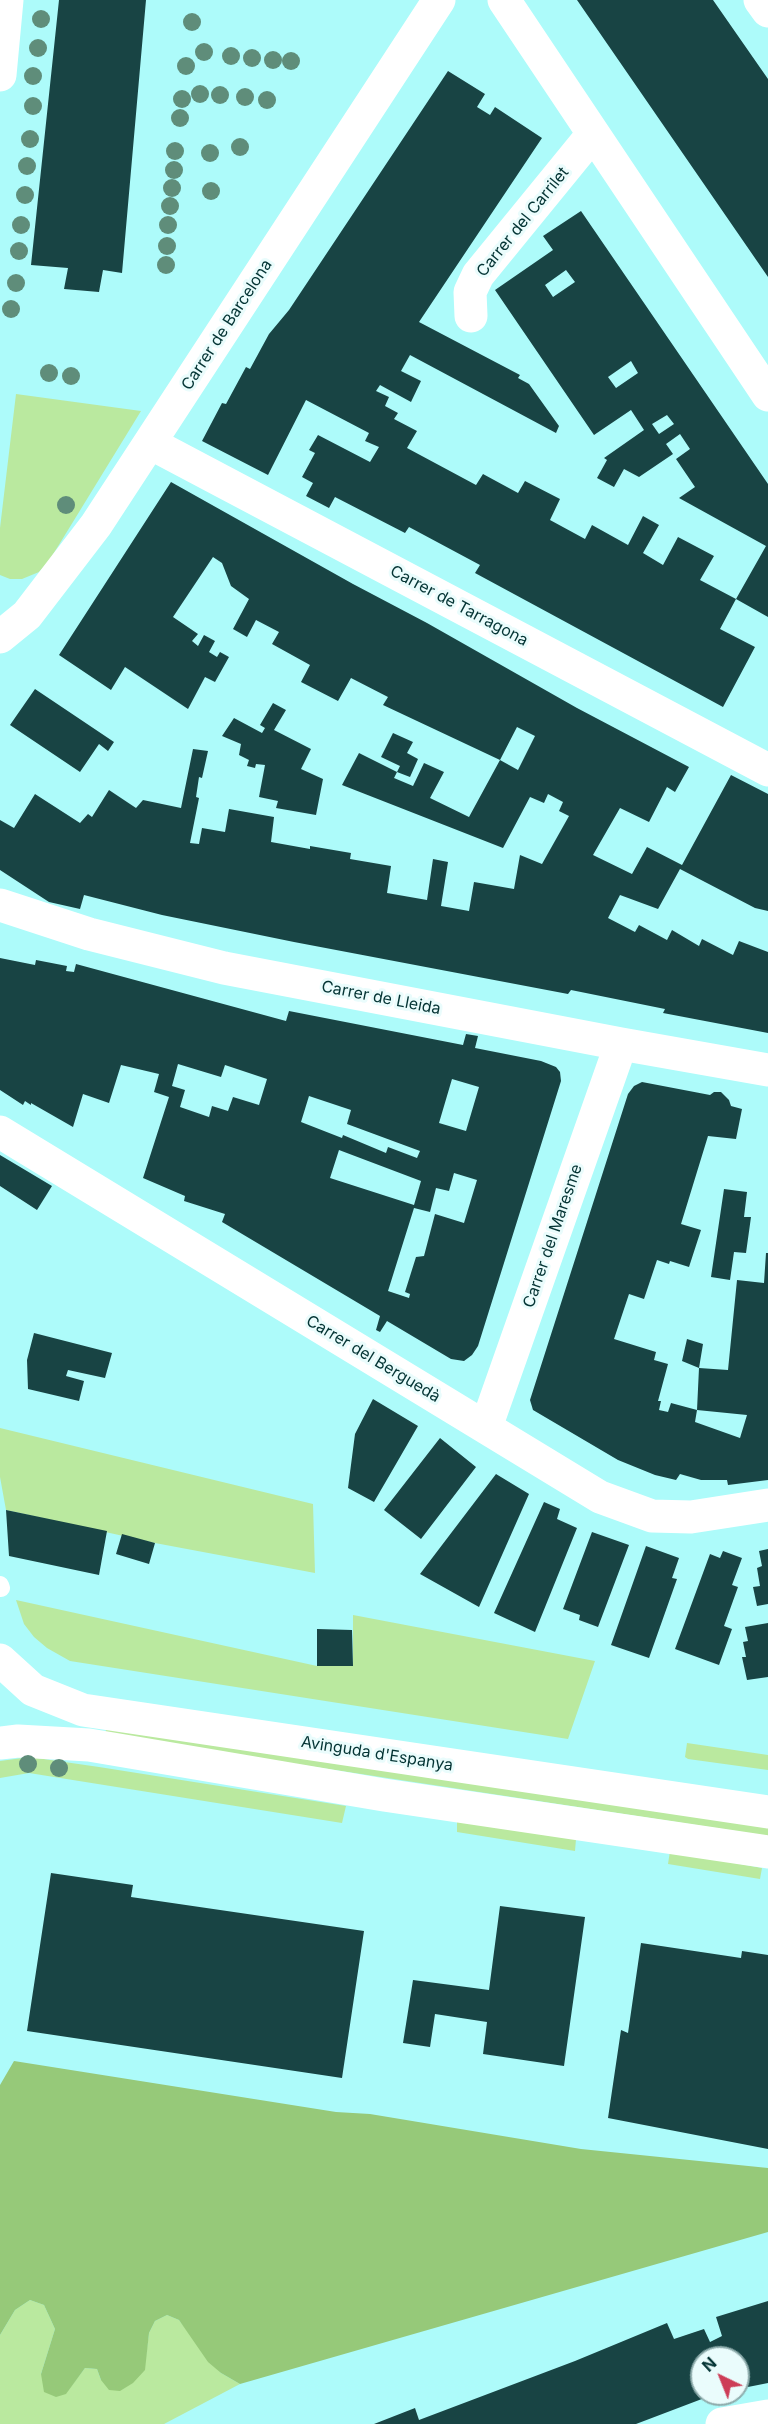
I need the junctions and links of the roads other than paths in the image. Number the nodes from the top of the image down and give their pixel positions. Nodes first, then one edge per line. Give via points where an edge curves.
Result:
1 (7, 0) edge
2 (439, 0) edge
3 (504, 0) edge
4 (760, 0) edge
5 (768, 11) edge
6 (0, 75) edge
7 (593, 134) junction
8 (471, 316) dead end
9 (768, 395) edge
10 (150, 443) junction
11 (0, 638) edge
12 (768, 770) edge
13 (0, 905) edge
14 (621, 1044) junction
15 (768, 1070) edge
16 (0, 1132) edge
17 (486, 1427) junction
18 (768, 1505) edge
19 (0, 1660) edge
20 (0, 1743) edge
21 (768, 1812) edge
22 (768, 1852) edge
23 (768, 2416) edge
24 (722, 2424) edge

1 - 6 street
2 - 10 street, Carrer de Barcelona
3 - 7 street
4 - 5 street
7 - 8 street, Carrer del Carrilet via 478,275 470,292
7 - 9 street
10 - 11 street, Carrer de Barcelona via 96,525 27,615
10 - 12 street, Carrer de Tarragona
13 - 14 street, Carrer de Lleida via 89,934 224,968
14 - 15 street, Carrer de Lleida
14 - 17 street, Carrer del Maresme
16 - 17 street, Carrer del Berguedà
17 - 18 street, Carrer del Berguedà via 600,1497 652,1516 691,1517
19 - 21 street, Avinguda d'Espanya via 33,1690 83,1710
20 - 22 street via 89,1744 384,1795
23 - 24 street

